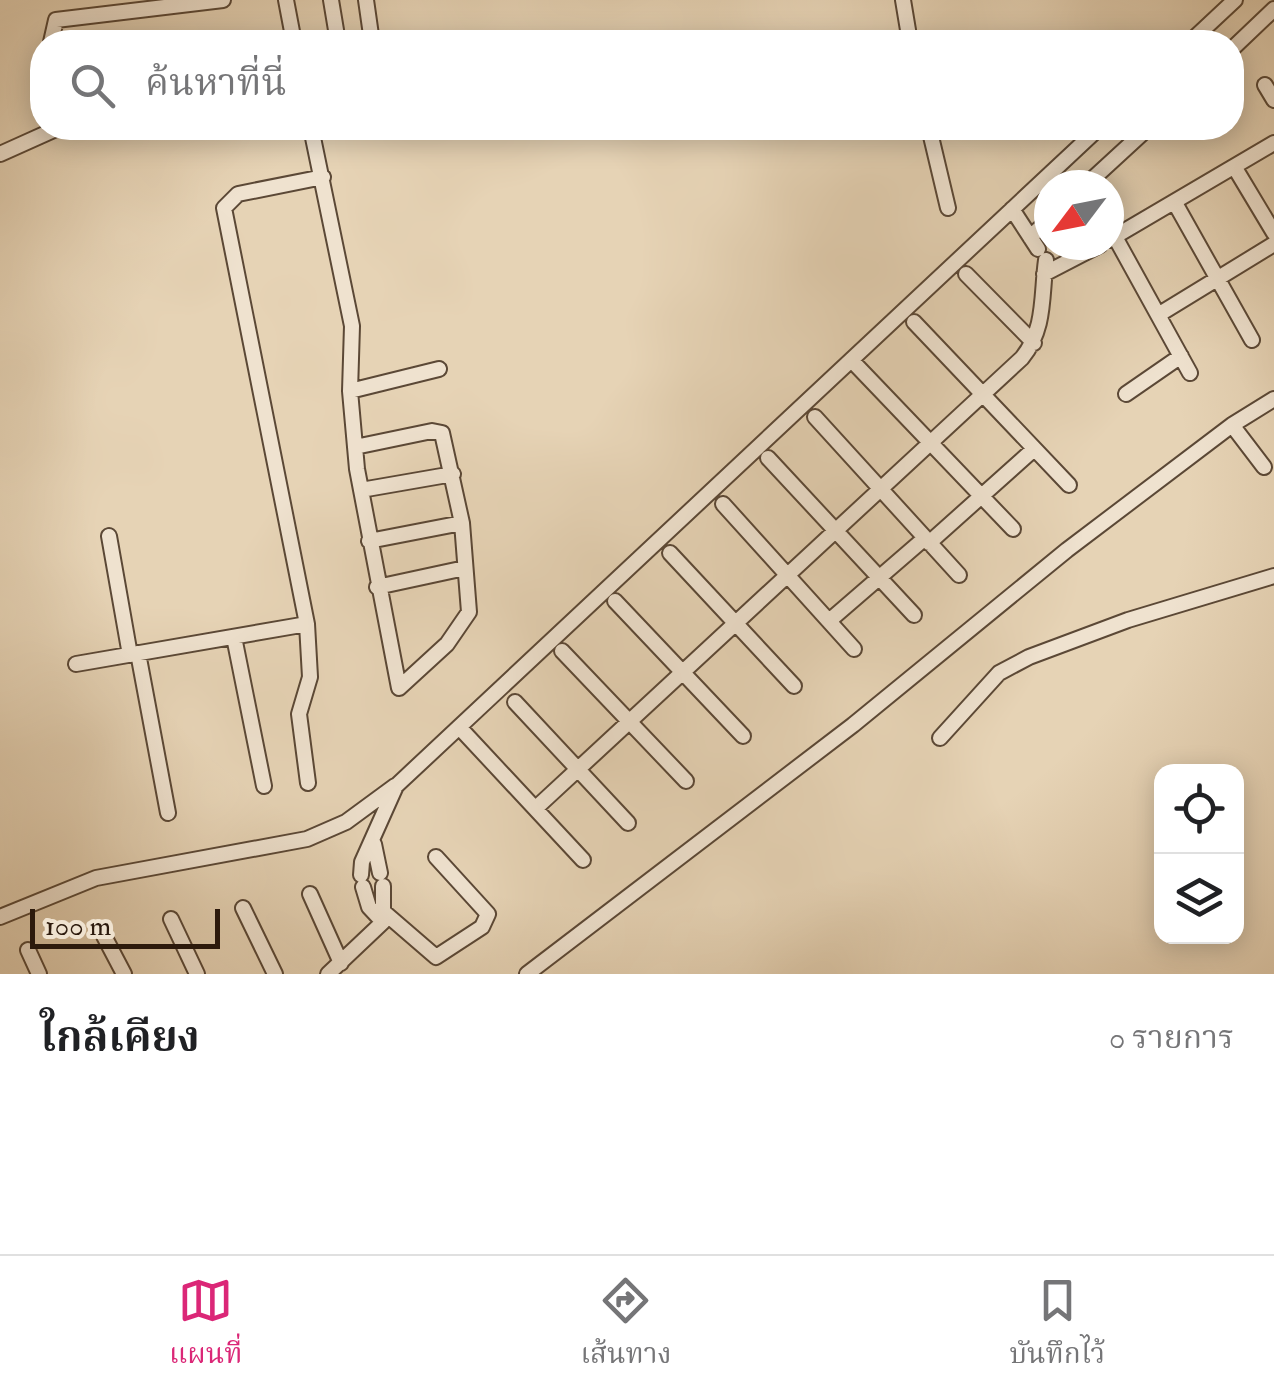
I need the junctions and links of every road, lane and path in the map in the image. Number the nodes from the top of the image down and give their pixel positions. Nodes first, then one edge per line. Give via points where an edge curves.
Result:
1 (222, 0) edge
2 (286, 0) edge
3 (330, 0) edge
4 (366, 0) edge
5 (903, 0) edge
6 (1235, 0) edge
7 (1274, 9) edge
8 (51, 30) edge
9 (292, 30) edge
10 (336, 30) edge
11 (370, 30) edge
12 (908, 30) edge
13 (1203, 30) edge
14 (1244, 38) edge
15 (1265, 85) dead end
16 (1274, 100) edge
17 (31, 140) edge
18 (314, 140) edge
19 (933, 140) edge
20 (1086, 140) edge
21 (1135, 140) edge
22 (1274, 143) edge
23 (0, 154) edge
24 (1235, 168) junction
25 (1102, 170) edge
26 (323, 177) junction
27 (1174, 203) junction
28 (948, 208) dead end
29 (1012, 210) junction
30 (1124, 232) edge
31 (1274, 233) edge
32 (1274, 244) edge
33 (1034, 245) edge
34 (1124, 259) edge
35 (1040, 260) edge
36 (966, 274) dead end
37 (1219, 278) junction
38 (1158, 315) junction
39 (914, 322) dead end
40 (1252, 340) dead end
41 (1034, 342) junction
42 (1181, 356) junction
43 (858, 366) dead end
44 (440, 369) dead end
45 (1190, 373) dead end
46 (350, 391) junction
47 (1126, 394) dead end
48 (981, 395) junction
49 (1274, 399) edge
50 (815, 417) dead end
51 (1232, 425) junction
52 (930, 442) junction
53 (355, 447) junction
54 (1034, 449) junction
55 (768, 458) dead end
56 (1264, 467) dead end
57 (453, 474) junction
58 (1069, 485) dead end
59 (879, 489) junction
60 (361, 490) junction
61 (982, 497) junction
62 (723, 504) dead end
63 (462, 523) junction
64 (1012, 529) dead end
65 (834, 530) junction
66 (109, 536) dead end
67 (927, 541) junction
68 (369, 542) junction
69 (670, 553) dead end
70 (465, 568) junction
71 (788, 574) junction
72 (960, 575) dead end
73 (1274, 576) edge
74 (880, 578) junction
75 (377, 587) junction
76 (616, 601) dead end
77 (914, 615) dead end
78 (830, 621) junction
79 (734, 623) junction
80 (307, 624) junction
81 (234, 637) junction
82 (854, 649) dead end
83 (562, 652) dead end
84 (134, 654) junction
85 (76, 664) dead end
86 (683, 672) junction
87 (794, 686) dead end
88 (515, 702) dead end
89 (630, 720) junction
90 (459, 727) junction
91 (743, 736) dead end
92 (940, 738) dead end
93 (580, 768) junction
94 (686, 782) dead end
95 (308, 783) dead end
96 (264, 786) dead end
97 (396, 786) junction
98 (536, 808) junction
99 (168, 813) dead end
100 (628, 823) dead end
101 (374, 844) junction
102 (436, 858) dead end
103 (583, 860) dead end
104 (310, 894) dead end
105 (242, 908) dead end
106 (0, 918) edge
107 (384, 918) junction
108 (170, 919) dead end
109 (104, 936) dead end
110 (28, 950) dead end
111 (340, 962) junction
112 (39, 974) edge
113 (124, 974) edge
114 (198, 974) edge
115 (274, 974) edge
116 (328, 974) edge
117 (527, 974) edge

1 - 8 street via 56,20
2 - 9 street
3 - 10 street
4 - 11 street
5 - 12 street
6 - 13 street
7 - 14 street
15 - 16 street
17 - 23 street
18 - 26 street
19 - 28 street
20 - 29 street
21 - 25 street
22 - 24 street
24 - 27 street
24 - 31 street
26 - 46 street via 354,341
26 - 80 street via 238,194 224,208
27 - 30 street
27 - 37 street
29 - 33 street
29 - 90 street
32 - 37 street
34 - 38 street
35 - 41 street via 1042,321
36 - 41 street
37 - 38 street
37 - 40 street
38 - 42 street
39 - 48 street
41 - 48 street
42 - 45 street
42 - 47 street
43 - 52 street
44 - 46 street
46 - 53 street
48 - 52 street
48 - 54 street
49 - 51 street
50 - 59 street
51 - 56 street
51 - 117 street
52 - 59 street
52 - 61 street
53 - 57 street via 442,433
53 - 60 street
54 - 58 street
54 - 61 street
55 - 65 street
57 - 60 street
57 - 63 street
59 - 65 street
59 - 67 street
60 - 68 street
61 - 64 street
61 - 67 street
62 - 71 street
63 - 68 street
63 - 70 street
65 - 71 street
65 - 74 street
66 - 84 street
67 - 72 street
67 - 74 street
68 - 75 street
69 - 79 street
70 - 75 street
70 - 75 street via 469,612 462,626 399,688
71 - 78 street
71 - 79 street
73 - 92 street via 1029,657 999,673
74 - 77 street
74 - 78 street
76 - 86 street
78 - 82 street
79 - 86 street
79 - 87 street
80 - 81 street
80 - 95 street via 310,677 300,714
81 - 84 street
81 - 96 street
83 - 89 street
84 - 85 street
84 - 99 street
86 - 89 street
86 - 91 street
88 - 93 street
89 - 93 street
89 - 94 street
90 - 97 street
90 - 98 street
93 - 98 street
93 - 100 street
97 - 101 street
97 - 106 street via 346,822 306,839 96,878
98 - 103 street
101 - 107 street
101 - 107 street via 362,862 362,881 369,907
102 - 107 street via 488,914 482,926 436,958
104 - 111 street
105 - 115 street
107 - 111 street
108 - 114 street
109 - 113 street
110 - 112 street
111 - 116 street

